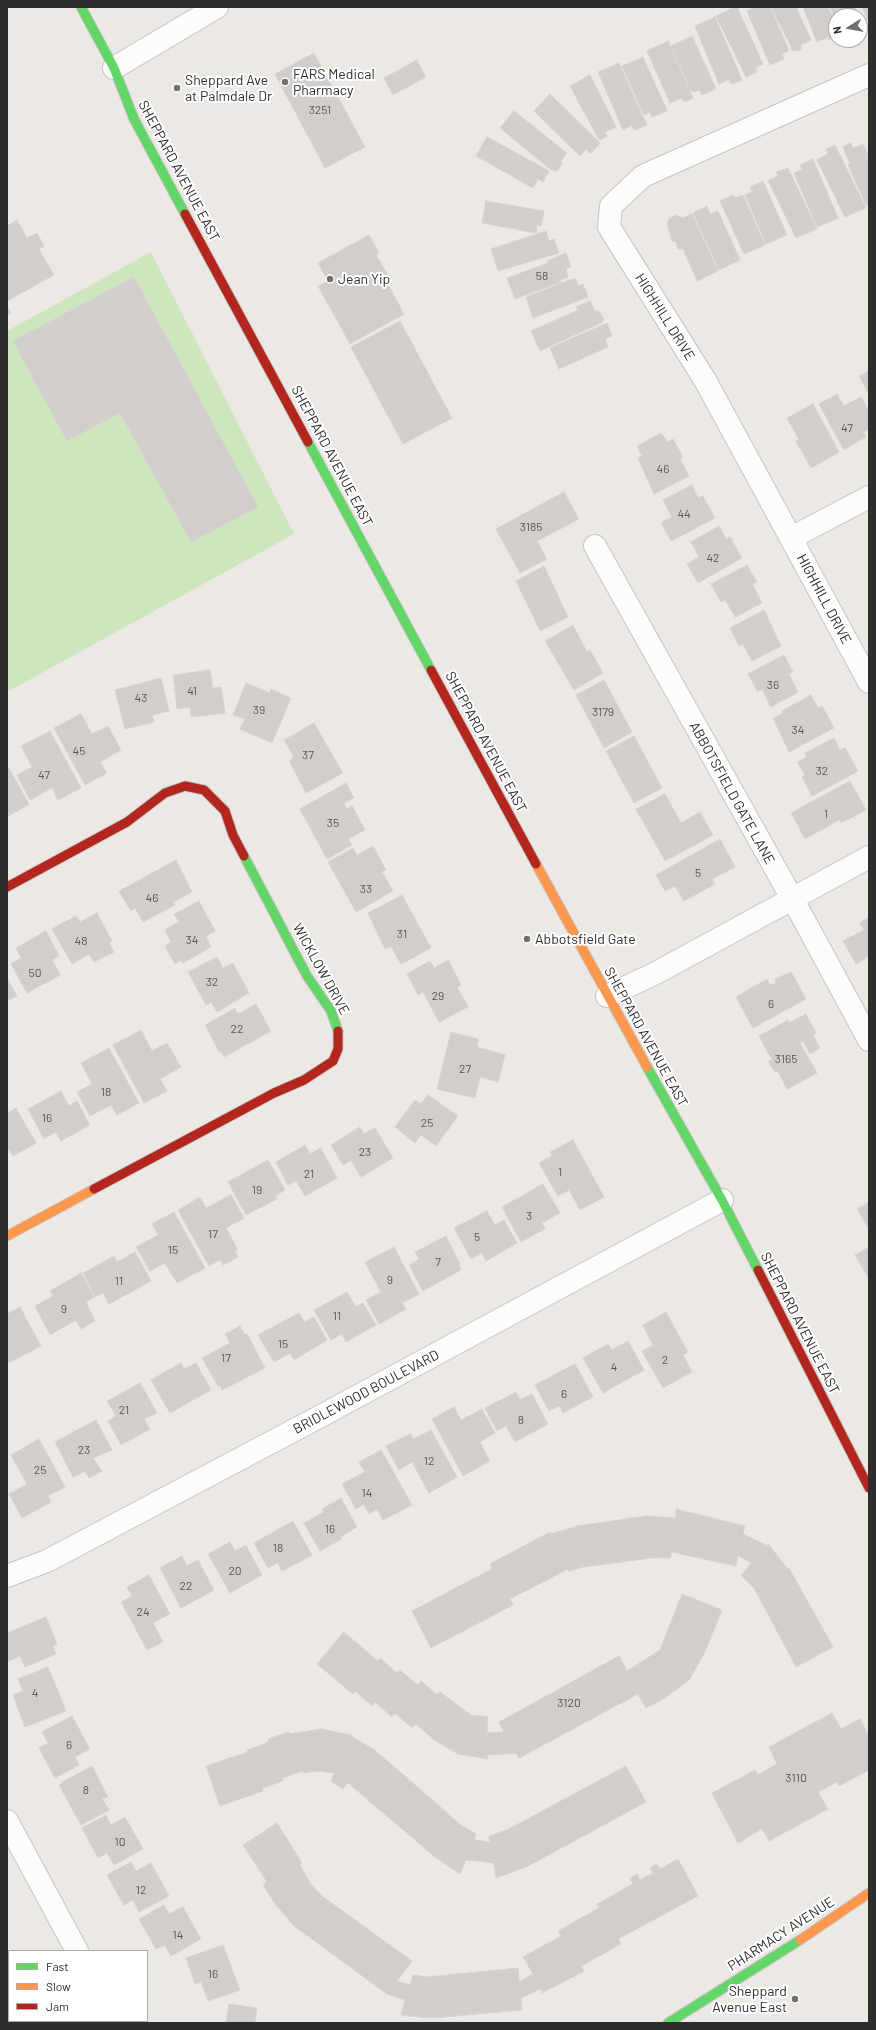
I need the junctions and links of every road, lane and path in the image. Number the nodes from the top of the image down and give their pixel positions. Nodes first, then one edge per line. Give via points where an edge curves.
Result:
1 (81, 7) edge
2 (218, 7) edge
3 (114, 68) junction
4 (869, 75) edge
5 (869, 497) edge
6 (791, 538) junction
7 (594, 546) dead end
8 (869, 682) edge
9 (869, 857) edge
10 (7, 887) edge
11 (792, 899) junction
12 (607, 996) junction
13 (869, 1040) edge
14 (722, 1200) junction
15 (7, 1236) edge
16 (869, 1488) edge
17 (7, 1576) edge
18 (7, 1821) edge
19 (869, 1893) edge
20 (76, 1950) edge
21 (668, 2023) edge

1 - 3 main road, SHEPPARD AVENUE EAST
2 - 3 street
3 - 12 main road, SHEPPARD AVENUE EAST via 134,118
4 - 6 street, HIGHHILL DRIVE via 643,176 611,206 610,227 705,380
5 - 6 street
6 - 8 street, HIGHHILL DRIVE
7 - 11 street, ABBOTSFIELD GATE LANE
9 - 11 street
10 - 15 main road, WICKLOW DRIVE via 127,822 165,793 185,786 204,790 225,811 233,835 303,968 331,1011 338,1028 338,1049 333,1061 304,1080 274,1093
11 - 12 street via 656,973
11 - 13 street, ABBOTSFIELD GATE LANE
12 - 14 main road, SHEPPARD AVENUE EAST
14 - 16 main road, SHEPPARD AVENUE EAST
14 - 17 street, BRIDLEWOOD BOULEVARD via 47,1561
18 - 20 street
19 - 21 main road, PHARMACY AVENUE via 813,1932

